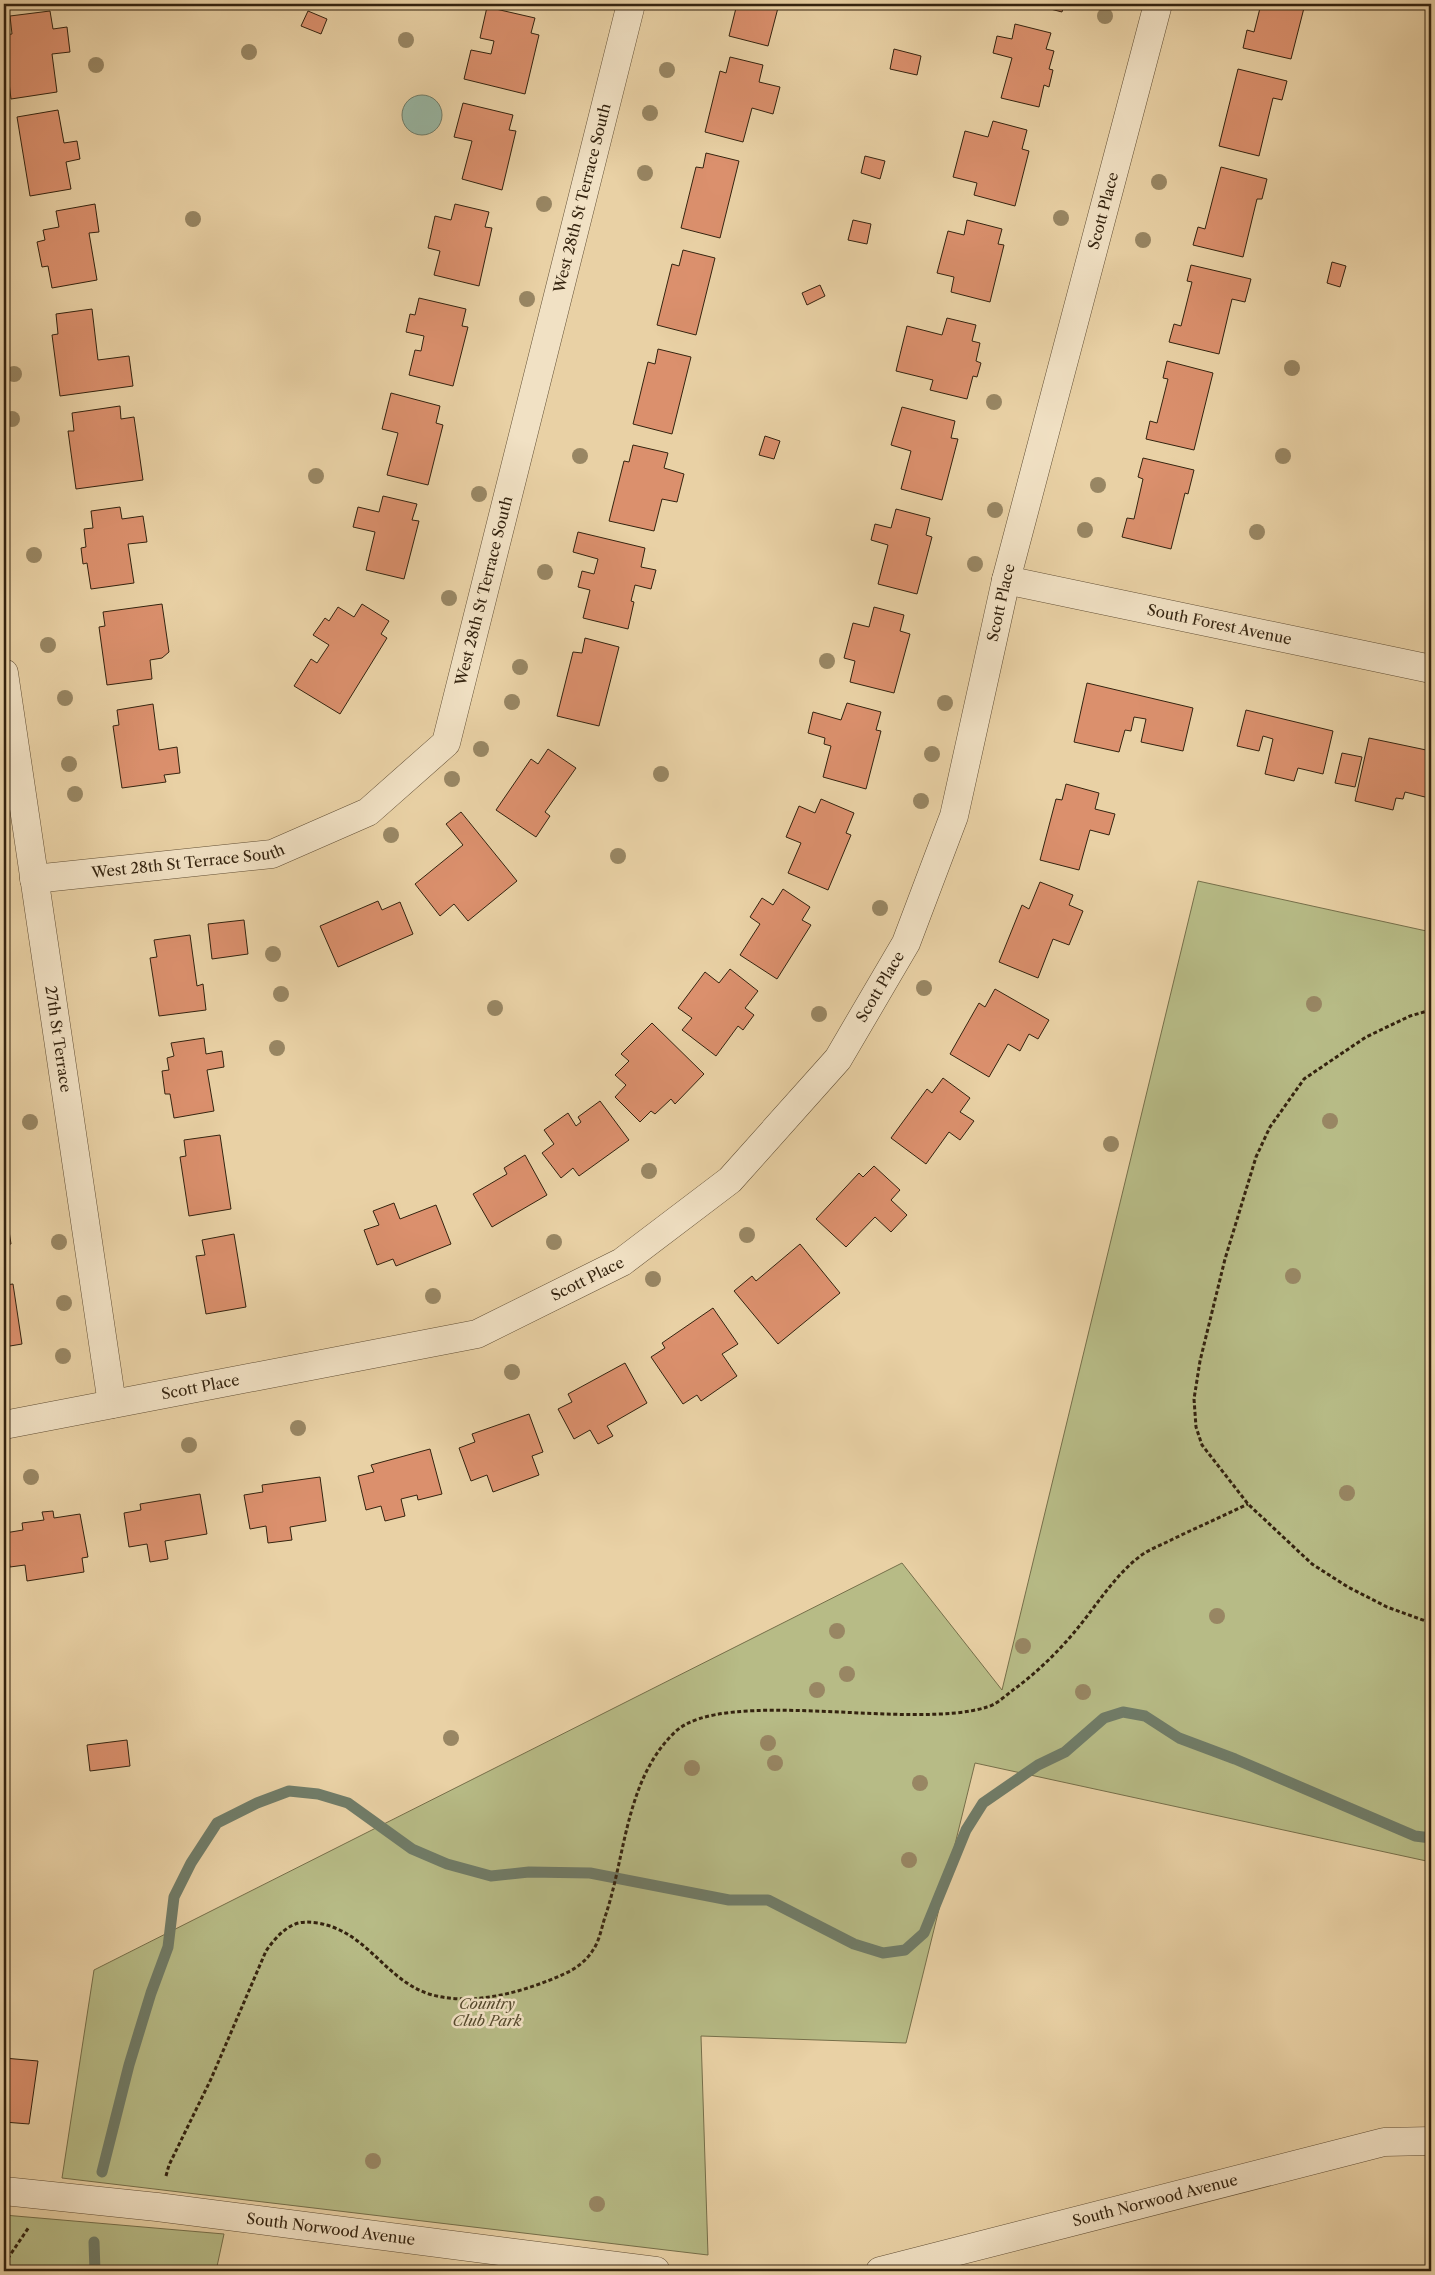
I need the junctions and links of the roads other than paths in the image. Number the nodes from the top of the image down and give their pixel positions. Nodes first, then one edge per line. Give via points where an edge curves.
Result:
1 (631, 4) edge
2 (1158, 4) edge
3 (1006, 580) junction
4 (1431, 670) edge
5 (4, 674) edge
6 (34, 879) junction
7 (112, 1404) junction
8 (4, 1425) edge
9 (1431, 2141) edge
10 (4, 2191) edge
11 (656, 2271) edge
12 (880, 2271) edge

1 - 6 street, West 28th St Terrace South via 446,743 368,812 272,854
2 - 3 street, Scott Place
3 - 4 street, South Forest Avenue
3 - 7 street, Scott Place via 954,816 906,943 838,1059 730,1180 622,1262 477,1334
5 - 6 street, 27th St Terrace
6 - 7 street, 27th St Terrace
7 - 8 street, Scott Place
9 - 12 street, South Norwood Avenue via 1384,2142
10 - 11 street, South Norwood Avenue

